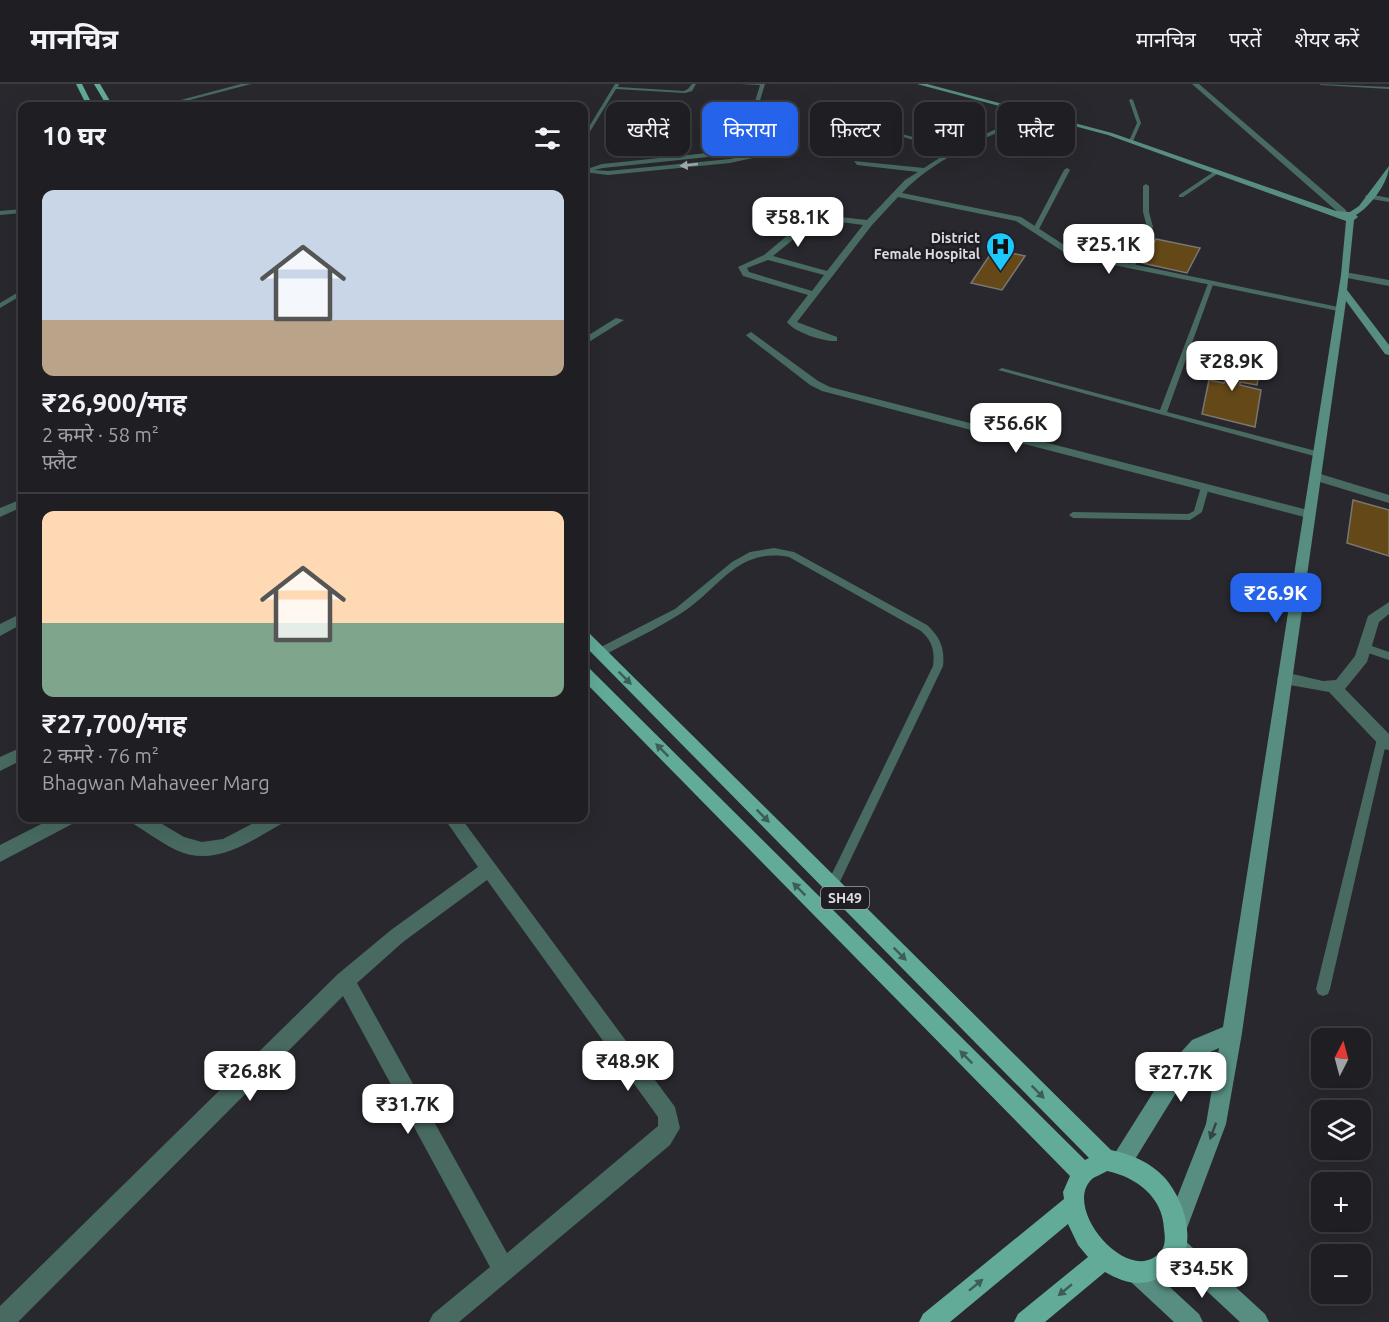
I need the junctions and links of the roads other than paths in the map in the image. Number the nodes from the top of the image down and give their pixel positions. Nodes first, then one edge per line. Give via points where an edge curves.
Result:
1 (79, 84) edge
2 (98, 84) edge
3 (248, 84) edge
4 (694, 84) edge
5 (742, 84) edge
6 (763, 84) edge
7 (920, 84) edge
8 (1187, 84) edge
9 (1321, 84) edge
10 (1196, 85) edge
11 (615, 86) edge
12 (1389, 88) edge
13 (1131, 100) dead end
14 (88, 102) edge
15 (108, 102) edge
16 (177, 102) edge
17 (997, 104) edge
18 (1075, 126) edge
19 (588, 131) edge
20 (1131, 141) junction
21 (947, 156) edge
22 (857, 163) dead end
23 (891, 167) junction
24 (1389, 168) edge
25 (1067, 170) dead end
26 (588, 171) edge
27 (924, 171) junction
28 (1217, 172) junction
29 (908, 182) junction
30 (1146, 186) dead end
31 (896, 194) junction
32 (1370, 195) junction
33 (1181, 196) dead end
34 (1389, 200) edge
35 (18, 211) edge
36 (0, 213) edge
37 (1345, 215) junction
38 (869, 223) junction
39 (1036, 229) junction
40 (767, 257) junction
41 (1132, 266) junction
42 (830, 274) junction
43 (1211, 282) junction
44 (1344, 282) junction
45 (1389, 283) edge
46 (813, 294) junction
47 (18, 295) edge
48 (0, 306) edge
49 (1338, 308) junction
50 (619, 320) dead end
51 (751, 335) dead end
52 (588, 339) edge
53 (834, 339) dead end
54 (1385, 344) edge
55 (1389, 352) edge
56 (1002, 370) dead end
57 (1163, 413) junction
58 (1317, 454) junction
59 (1314, 476) junction
60 (1205, 487) junction
61 (1389, 499) edge
62 (18, 505) edge
63 (0, 513) edge
64 (1073, 514) dead end
65 (1308, 514) junction
66 (1389, 607) edge
67 (18, 620) edge
68 (0, 631) edge
69 (588, 641) edge
70 (1366, 648) junction
71 (599, 652) junction
72 (1389, 656) edge
73 (588, 676) edge
74 (1284, 678) junction
75 (1333, 687) junction
76 (1385, 742) edge
77 (18, 755) edge
78 (0, 764) edge
79 (60, 822) edge
80 (145, 822) edge
81 (269, 822) edge
82 (455, 822) edge
83 (0, 854) edge
84 (489, 870) junction
85 (832, 886) junction
86 (345, 981) junction
87 (1323, 989) dead end
88 (1232, 1033) junction
89 (1113, 1161) junction
90 (1082, 1172) junction
91 (1074, 1205) junction
92 (1176, 1237) junction
93 (1103, 1259) junction
94 (504, 1270) junction
95 (1139, 1274) junction
96 (1, 1322) edge
97 (441, 1322) edge
98 (931, 1322) edge
99 (1026, 1322) edge
100 (1191, 1322) edge
101 (1257, 1322) edge

1 - 14 main road
2 - 15 main road
3 - 16 street
4 - 11 lane via 685,92
5 - 6 lane
6 - 26 lane via 756,106 738,112 732,136 768,145 775,150 771,153 619,172
7 - 17 street
8 - 10 street
9 - 12 lane
10 - 37 street
11 - 19 lane
13 - 20 lane via 1139,123
18 - 20 street
20 - 28 street
21 - 27 street
22 - 23 street
23 - 27 street
23 - 29 street
24 - 32 street
25 - 39 lane
27 - 29 street
28 - 33 lane
28 - 37 street
29 - 31 street
30 - 41 lane via 1150,227
31 - 38 street
31 - 39 street via 1018,219
32 - 34 street
32 - 37 street via 1362,208
35 - 36 lane
37 - 44 street
38 - 40 street via 816,216
38 - 42 street
39 - 41 street via 1060,250
40 - 42 street
40 - 46 street via 746,264 742,271
41 - 43 street
42 - 46 street
43 - 49 street
43 - 57 lane
44 - 45 street
44 - 49 street
44 - 54 street
46 - 53 street via 792,324
47 - 48 lane
49 - 58 street
50 - 52 street
51 - 60 street via 826,389
54 - 55 street
56 - 57 lane
57 - 58 lane
58 - 59 street
59 - 61 street
59 - 65 street
60 - 64 lane via 1198,512 1190,516
60 - 65 street
62 - 63 street
65 - 74 street
66 - 70 street via 1373,620
67 - 68 street
69 - 71 main road, SH49
70 - 72 lane
70 - 75 street via 1340,685
71 -> 85 main road, SH49
71 - 85 lane via 678,611 735,564 753,554 774,551 791,554 924,628 936,639 940,651 938,666
90 -> 73 main road, SH49
74 - 75 street
74 - 88 street
75 - 76 street
76 - 87 lane
77 - 78 street
79 - 83 street
80 - 81 street via 191,848 207,850 228,844
82 - 84 street
84 - 86 street via 397,936
84 - 94 street via 668,1114 669,1128 663,1138
85 -> 89 main road, SH49
86 - 94 street
86 - 96 street
88 - 89 street via 1199,1047
88 -> 92 street via 1216,1124
89 - 90 main road via 1092,1164
89 - 92 main road via 1139,1170 1164,1194 1172,1211
90 - 91 main road via 1075,1187
91 - 93 main road via 1088,1243
98 -> 91 main road
92 - 95 main road via 1168,1261
92 - 101 street
93 - 95 main road
93 -> 99 main road
94 - 97 street
95 - 100 street

